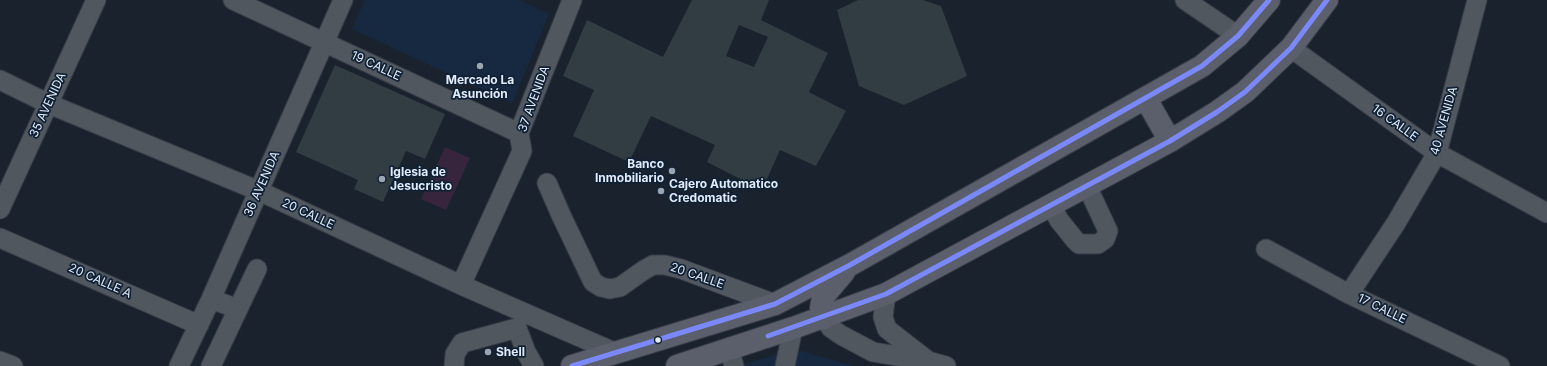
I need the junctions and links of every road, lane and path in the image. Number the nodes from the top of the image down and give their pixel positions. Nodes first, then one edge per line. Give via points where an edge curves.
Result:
1 (96, 0) edge
2 (233, 0) edge
3 (343, 0) edge
4 (1185, 0) edge
5 (1269, 0) edge
6 (1477, 0) edge
7 (570, 1) edge
8 (1325, 1) edge
9 (1238, 36) junction
10 (323, 42) junction
11 (1291, 48) junction
12 (0, 80) edge
13 (1146, 99) junction
14 (49, 104) junction
15 (519, 133) junction
16 (1170, 141) junction
17 (1437, 153) junction
18 (547, 183) dead end
19 (1087, 186) junction
20 (259, 191) junction
21 (1051, 206) junction
22 (0, 209) edge
23 (1547, 214) edge
24 (0, 238) edge
25 (1266, 249) dead end
26 (850, 265) junction
27 (257, 269) dead end
28 (461, 285) junction
29 (886, 294) junction
30 (1350, 294) junction
31 (211, 299) junction
32 (774, 304) junction
33 (238, 309) junction
34 (824, 318) junction
35 (521, 321) junction
36 (199, 325) junction
37 (793, 328) junction
38 (614, 352) junction
39 (731, 358) edge
40 (871, 359) edge
41 (0, 361) edge
42 (928, 361) junction
43 (13, 366) edge
44 (179, 366) edge
45 (212, 366) edge
46 (454, 366) edge
47 (534, 366) edge
48 (572, 366) edge
49 (677, 366) edge
50 (785, 366) edge
51 (946, 366) edge
52 (1500, 366) edge

1 - 14 street, 35 AVENIDA
2 - 10 street, 19 CALLE
3 - 10 street, 36 AVENIDA
4 - 9 street
5 - 9 main road
6 - 17 street, 40 AVENIDA
7 - 15 street, 37 AVENIDA
8 - 11 main road
9 - 13 main road via 1202,66
10 - 15 street, 19 CALLE
10 - 20 street, 36 AVENIDA
11 - 16 main road via 1245,92
11 - 17 street, 16 CALLE
12 - 14 street, 20 CALLE
13 - 16 main road
13 - 26 main road
14 - 20 street, 20 CALLE
14 - 22 street, 35 AVENIDA
15 - 28 street, 37 AVENIDA via 522,151
16 - 19 main road
17 - 23 street, 16 CALLE
17 - 30 street, 40 AVENIDA
18 - 32 street, 20 CALLE via 594,282 601,287 620,287 653,265 665,265
19 - 21 main road
19 - 21 street via 1108,232 1098,244 1079,244
20 - 28 street, 20 CALLE
20 - 31 street, 36 AVENIDA
21 - 29 main road
24 - 36 street, 20 CALLE A
25 - 30 street, 17 CALLE
26 - 32 main road
26 - 34 main road via 826,293 822,308
27 - 33 street
28 - 35 street, 20 CALLE
29 - 34 main road
29 - 42 street via 883,317 887,328
30 - 52 street, 17 CALLE
31 - 33 street
31 - 36 street, 36 AVENIDA
32 - 38 main road
33 - 45 street
34 - 37 main road
34 - 40 street via 831,328
35 - 38 street, 20 CALLE
35 - 46 street via 462,343 455,354
35 - 47 street via 526,352
36 - 44 street, 36 AVENIDA
37 - 39 main road
37 - 50 street
38 - 48 main road
39 - 49 main road
40 - 42 street
41 - 43 street
42 - 51 street

